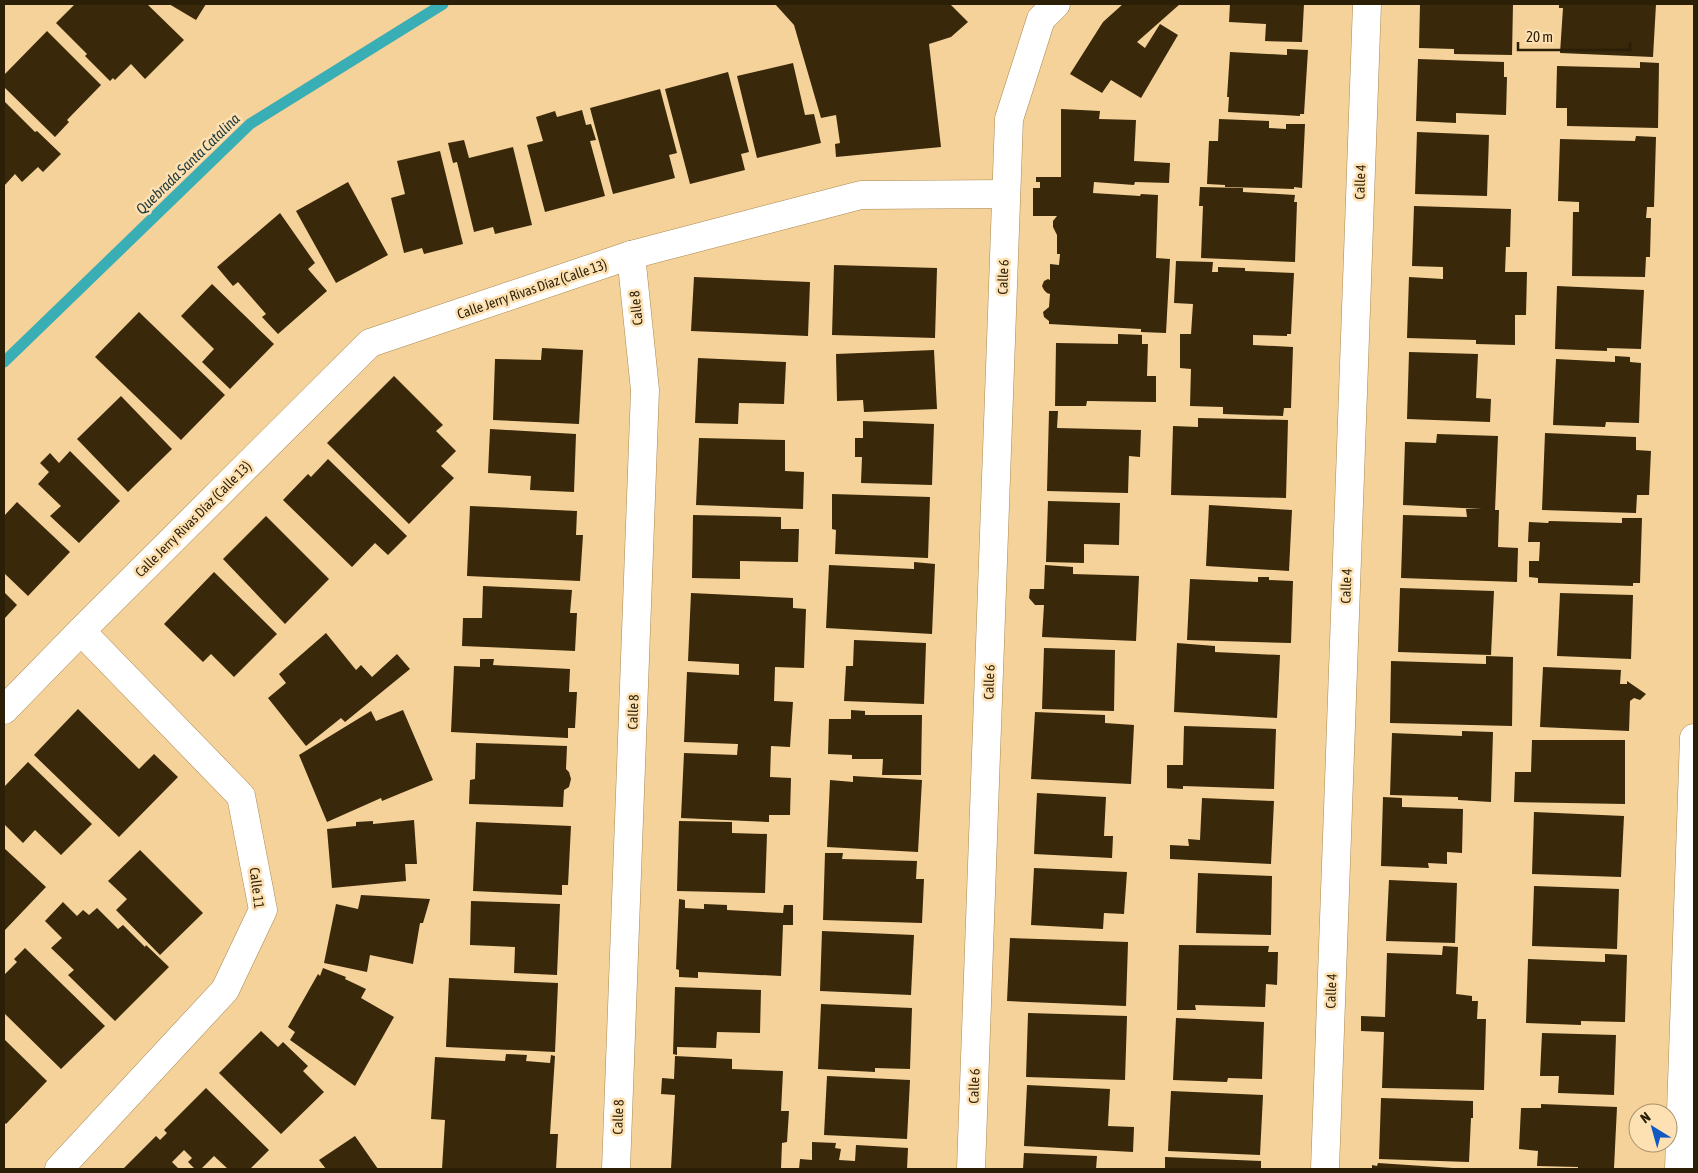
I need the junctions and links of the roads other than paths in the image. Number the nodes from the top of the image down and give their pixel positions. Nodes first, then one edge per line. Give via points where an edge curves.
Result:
1 (1367, 4) edge
2 (1041, 9) edge
3 (1006, 194) junction
4 (631, 255) junction
5 (81, 631) junction
6 (4, 710) edge
7 (1694, 738) edge
8 (58, 1169) edge
9 (616, 1169) edge
10 (971, 1169) edge
11 (1325, 1169) edge
12 (1680, 1169) edge

1 - 11 street, Calle 4
2 - 3 street via 1009,119
3 - 4 street, Calle Jerry Rivas Díaz (Calle 13) via 861,195
3 - 10 street, Calle 6
4 - 5 street, Calle Jerry Rivas Díaz (Calle 13) via 370,343
4 - 9 street, Calle 8 via 645,390
5 - 6 street, Calle Jerry Rivas Díaz (Calle 13)
5 - 8 street, Calle 11 via 241,796 263,910 225,990
7 - 12 street

